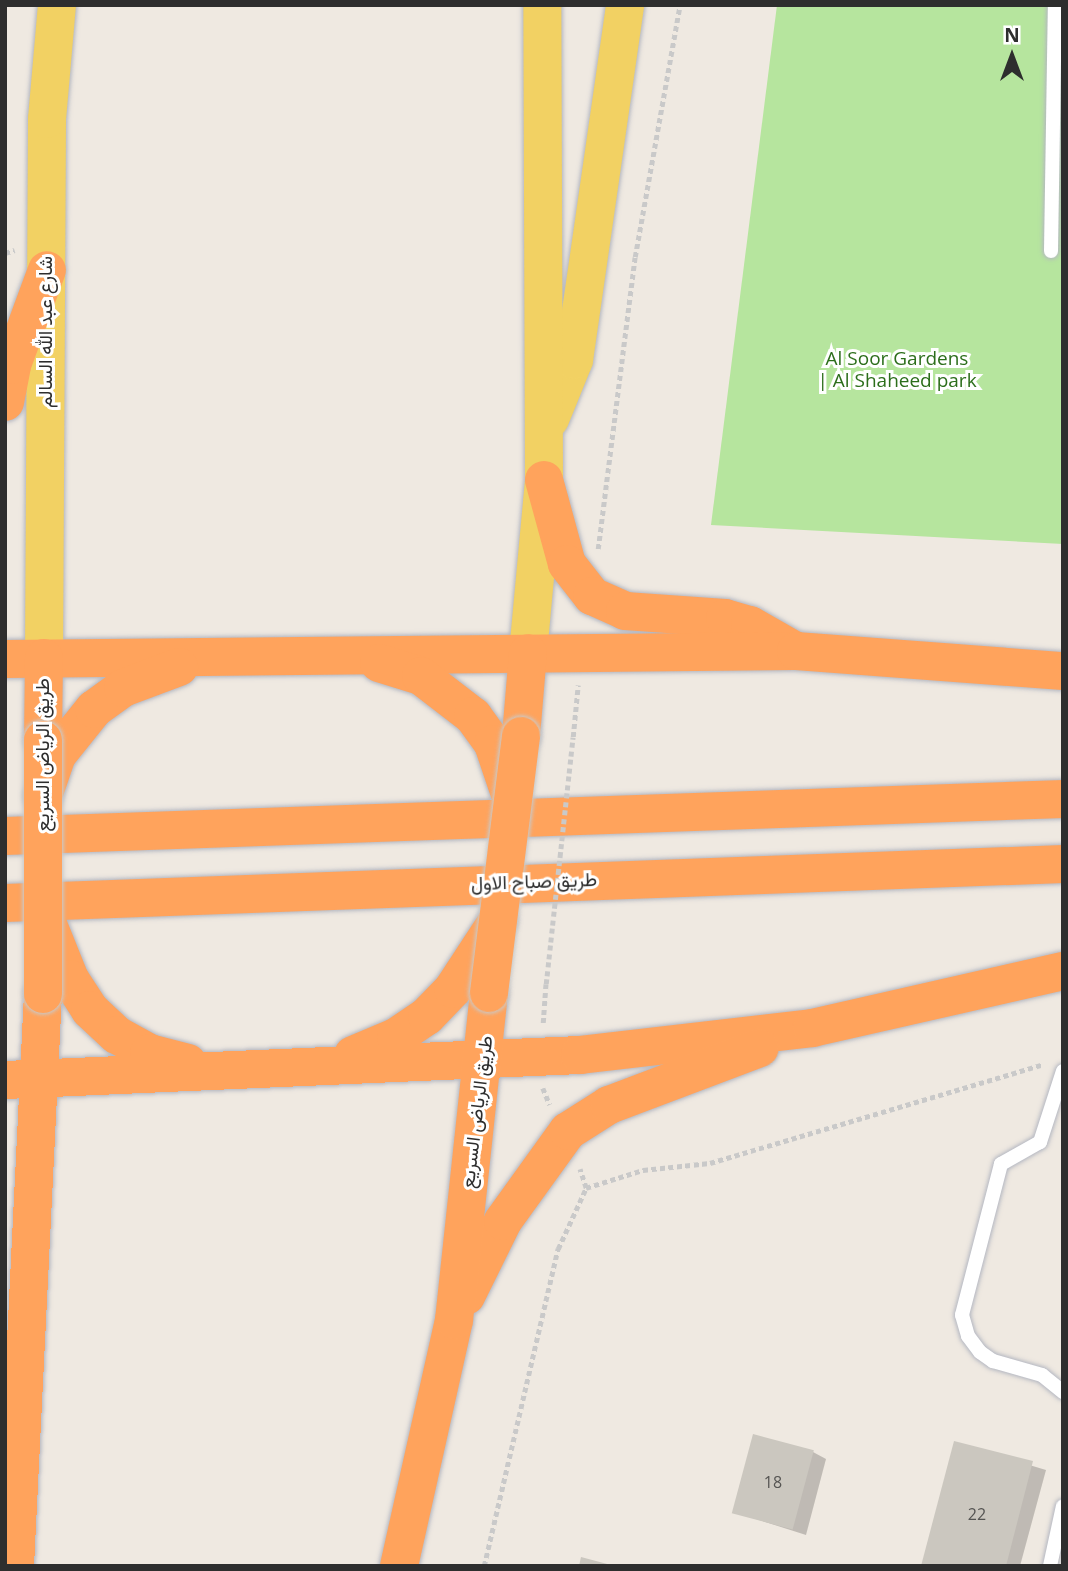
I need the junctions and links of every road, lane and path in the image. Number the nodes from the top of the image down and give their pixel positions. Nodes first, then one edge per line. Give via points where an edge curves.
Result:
1 (30, 5) edge
2 (57, 5) edge
3 (542, 5) edge
4 (625, 5) edge
5 (680, 5) edge
6 (1055, 5) edge
7 (47, 119) junction
8 (1051, 251) dead end
9 (47, 270) junction
10 (5, 402) edge
11 (544, 430) junction
12 (544, 480) junction
13 (592, 596) junction
14 (796, 651) junction
15 (582, 652) junction
16 (528, 653) junction
17 (318, 656) junction
18 (225, 657) junction
19 (44, 658) junction
20 (5, 659) edge
21 (1063, 671) edge
22 (57, 738) junction
23 (507, 740) junction
24 (1063, 799) edge
25 (5, 836) edge
26 (1063, 864) edge
27 (5, 903) edge
28 (1063, 971) edge
29 (546, 984) dead end
30 (56, 987) junction
31 (471, 991) junction
32 (812, 1028) junction
33 (485, 1060) junction
34 (1050, 1062) dead end
35 (313, 1064) junction
36 (217, 1070) junction
37 (1063, 1071) edge
38 (22, 1080) edge
39 (454, 1320) junction
40 (5, 1321) edge
41 (1063, 1392) edge
42 (16, 1485) junction
43 (1063, 1506) edge
44 (15, 1566) edge
45 (399, 1566) edge
46 (484, 1566) edge
47 (1050, 1566) edge

1 - 7 main road
2 - 7 main road, شارع عبد الله السالم
3 - 11 main road
4 - 11 main road via 573,360
5 - 13 path via 635,257
6 - 8 lane
7 - 9 main road, شارع عبد الله السالم
9 - 10 highway via 12,365
9 - 19 main road, شارع عبد الله السالم
11 - 12 main road
12 - 13 highway via 567,564
12 - 16 main road
13 - 14 highway via 625,611 725,618 750,625
14 - 15 highway
14 - 21 highway
15 - 16 highway
15 - 29 path, bridge
16 - 17 highway
16 - 23 highway, طريق الرياض السريع
17 - 18 highway
17 - 23 highway via 389,665 421,676
18 - 19 highway
18 - 22 highway via 156,673 124,688
19 - 20 highway
19 - 22 highway, طريق الرياض السريع
22 - 30 highway, طريق الرياض السريع, bridge via 43,796 43,910
23 - 31 highway, طريق الرياض السريع, bridge via 513,803 498,920
24 - 25 highway
26 - 27 highway, طريق صباح الاول
28 - 32 highway
30 - 36 highway via 117,1035 149,1053
30 - 38 highway, طريق الرياض السريع
31 - 33 highway, طريق الرياض السريع
31 - 35 highway via 396,1037 362,1052
32 - 33 highway via 580,1055
32 - 39 highway via 609,1105 568,1131 503,1221
33 - 35 highway
33 - 39 highway, طريق الرياض السريع
34 - 46 path via 710,1163 642,1170 586,1188 558,1249
35 - 36 highway
36 - 38 highway
37 - 41 lane via 1040,1142 1001,1164 962,1315 968,1336 993,1362 1042,1375
38 - 42 highway, طريق الرياض السريع
39 - 45 highway, طريق الرياض السريع
40 - 42 highway
42 - 44 highway, طريق الرياض السريع
43 - 47 lane

